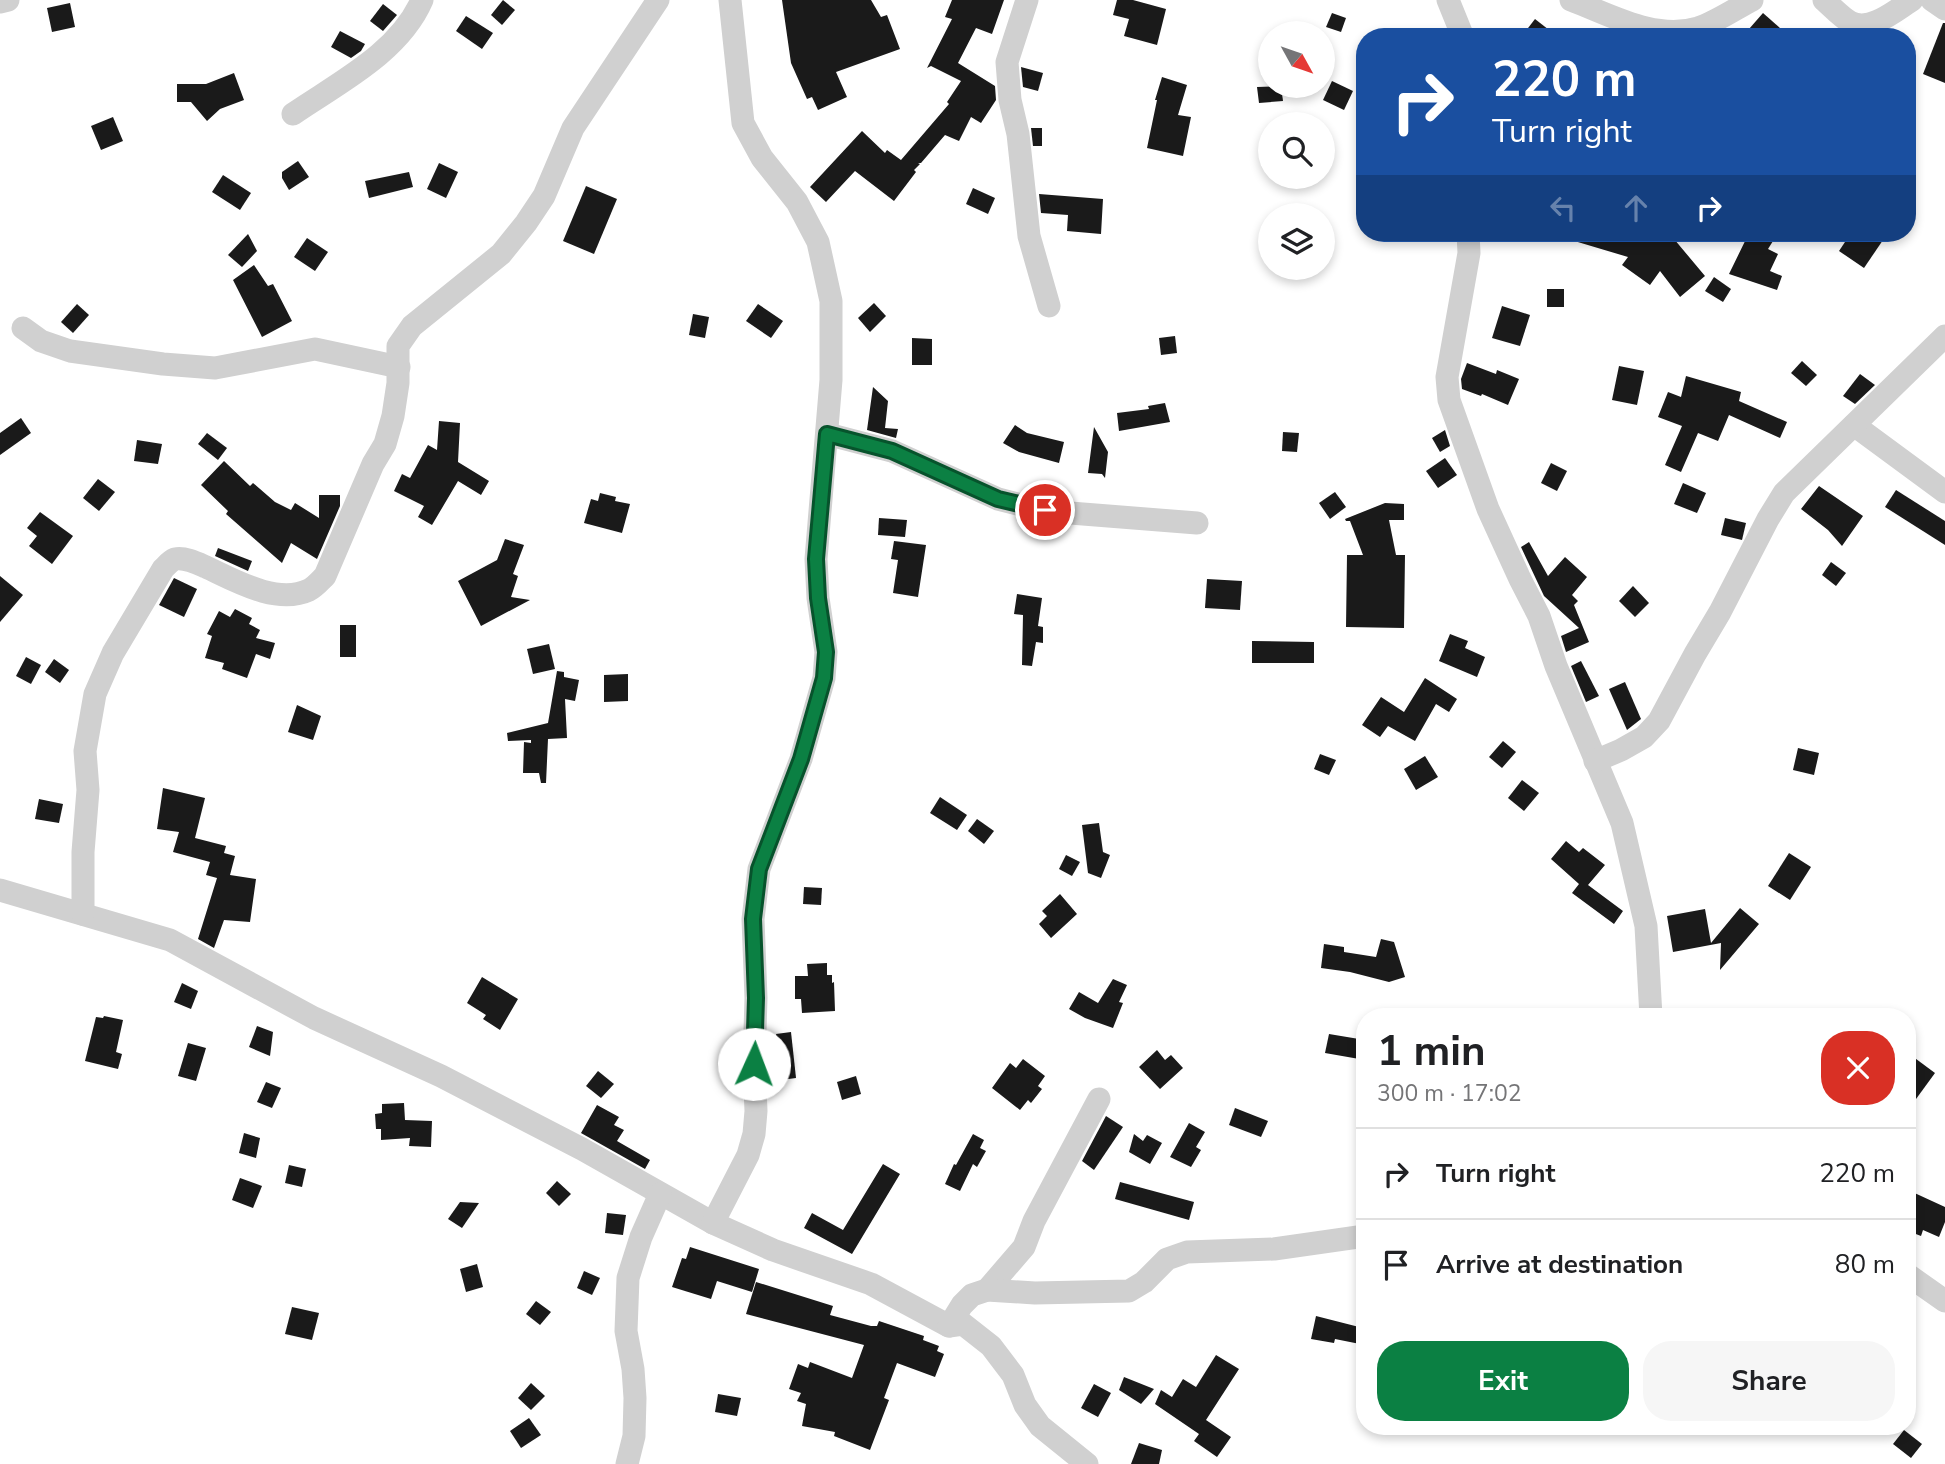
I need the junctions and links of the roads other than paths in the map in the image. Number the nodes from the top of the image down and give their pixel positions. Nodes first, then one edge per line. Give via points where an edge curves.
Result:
1 (8, 0) edge
2 (422, 0) edge
3 (659, 0) edge
4 (730, 0) edge
5 (1027, 0) edge
6 (1448, 0) edge
7 (1571, 0) edge
8 (1752, 0) edge
9 (1824, 0) edge
10 (1912, 0) edge
11 (1932, 0) edge
12 (0, 2) edge
13 (1945, 9) edge
14 (1459, 28) edge
15 (1646, 28) edge
16 (1699, 28) edge
17 (293, 114) dead end
18 (1468, 242) edge
19 (1049, 306) dead end
20 (23, 328) dead end
21 (1945, 336) edge
22 (399, 367) junction
23 (1854, 425) junction
24 (827, 434) junction
25 (1945, 492) edge
26 (1197, 523) dead end
27 (1595, 761) junction
28 (0, 890) edge
29 (83, 914) junction
30 (1651, 1008) edge
31 (1099, 1099) dead end
32 (660, 1194) junction
33 (713, 1223) junction
34 (1356, 1237) edge
35 (1916, 1281) edge
36 (987, 1290) junction
37 (1945, 1301) edge
38 (949, 1326) junction
39 (1079, 1462) edge
40 (627, 1464) edge

1 - 12 street
2 - 17 street via 391,44
3 - 22 street via 573,128 544,196 526,223 501,254 412,326 398,346
4 - 24 street via 743,123 762,158 797,202 818,242 831,301
5 - 19 street via 1007,62 1029,236
6 - 14 street
7 - 15 street
8 - 16 street
9 - 10 street via 1851,23 1863,26
11 - 13 street
18 - 27 street via 1447,377 1449,400 1488,509 1539,616
20 - 22 street via 41,341 70,351 163,364 215,368 316,349
21 - 23 street
22 - 29 street via 385,444 325,576 312,589 275,594 178,558 163,569 113,653 95,694 85,751
23 - 25 street
23 - 27 street via 1779,502 1659,721 1644,737
24 - 26 street via 892,451 998,499 1022,505
24 - 33 street via 816,559 826,652 824,678 801,759 759,869 753,919 754,1134
27 - 30 street via 1622,823 1638,885 1646,926
28 - 29 street
29 - 32 street via 170,940 314,1018 547,1130
31 - 36 street via 1024,1247
32 - 33 street
32 - 40 street via 628,1278 626,1331 635,1398 634,1436
33 - 38 street via 773,1250 872,1284
34 - 36 street via 1274,1249 1187,1252 1167,1259 1129,1291
35 - 37 street
36 - 38 street via 961,1305
38 - 39 street via 963,1324 991,1346 1013,1375 1040,1426

